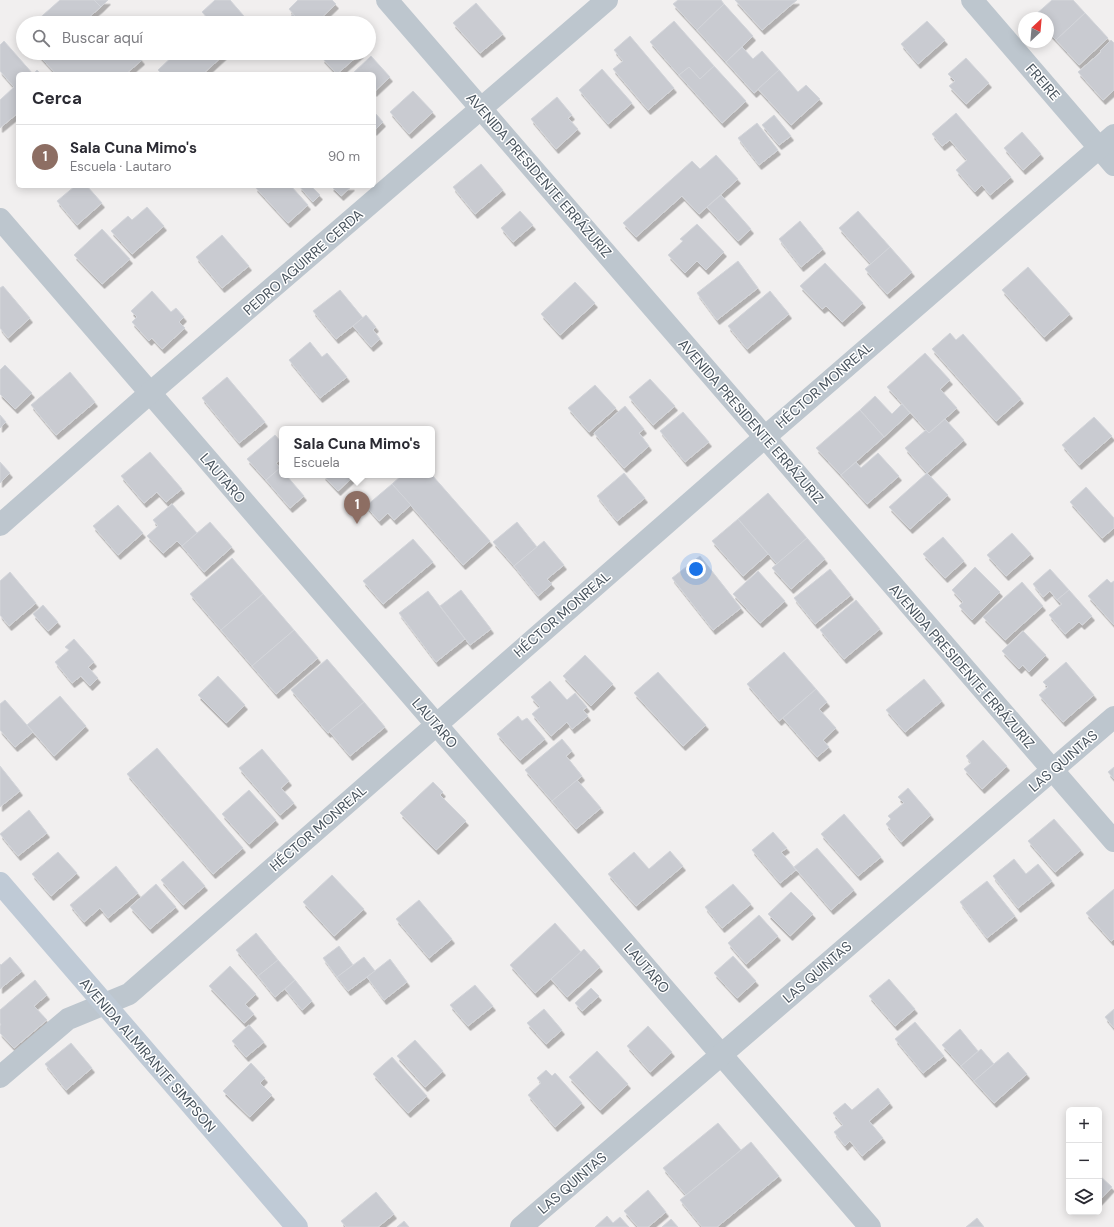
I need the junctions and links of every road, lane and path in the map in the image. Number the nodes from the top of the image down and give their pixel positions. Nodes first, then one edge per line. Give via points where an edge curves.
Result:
1 (387, 0) edge
2 (607, 0) edge
3 (972, 0) edge
4 (481, 109) junction
5 (1107, 141) edge
6 (1114, 165) edge
7 (0, 219) edge
8 (150, 393) junction
9 (765, 437) junction
10 (0, 525) edge
11 (1114, 717) edge
12 (436, 724) junction
13 (1052, 770) junction
14 (1114, 841) edge
15 (0, 883) edge
16 (104, 1004) junction
17 (721, 1054) junction
18 (0, 1077) edge
19 (297, 1227) edge
20 (521, 1227) edge
21 (870, 1227) edge

1 - 4 street, AVENIDA PRESIDENTE ERRÁZURIZ
2 - 4 street, PEDRO AGUIRRE CERDA
3 - 5 street, FREIRE
4 - 8 street, PEDRO AGUIRRE CERDA
4 - 9 street, AVENIDA PRESIDENTE ERRÁZURIZ
5 - 6 street, FREIRE
5 - 9 street, HÉCTOR MONREAL
7 - 8 street, LAUTARO
8 - 10 street, PEDRO AGUIRRE CERDA
8 - 12 street, LAUTARO
9 - 12 street, HÉCTOR MONREAL
9 - 13 street, AVENIDA PRESIDENTE ERRÁZURIZ
11 - 13 street, LAS QUINTAS
12 - 16 street, HÉCTOR MONREAL via 129,994
12 - 17 street, LAUTARO
13 - 14 street, AVENIDA PRESIDENTE ERRÁZURIZ
13 - 17 street, LAS QUINTAS
15 - 16 main road, AVENIDA ALMIRANTE SIMPSON
16 - 18 street, HÉCTOR MONREAL via 68,1019
16 - 19 main road, AVENIDA ALMIRANTE SIMPSON
17 - 20 street, LAS QUINTAS
17 - 21 street, LAUTARO

